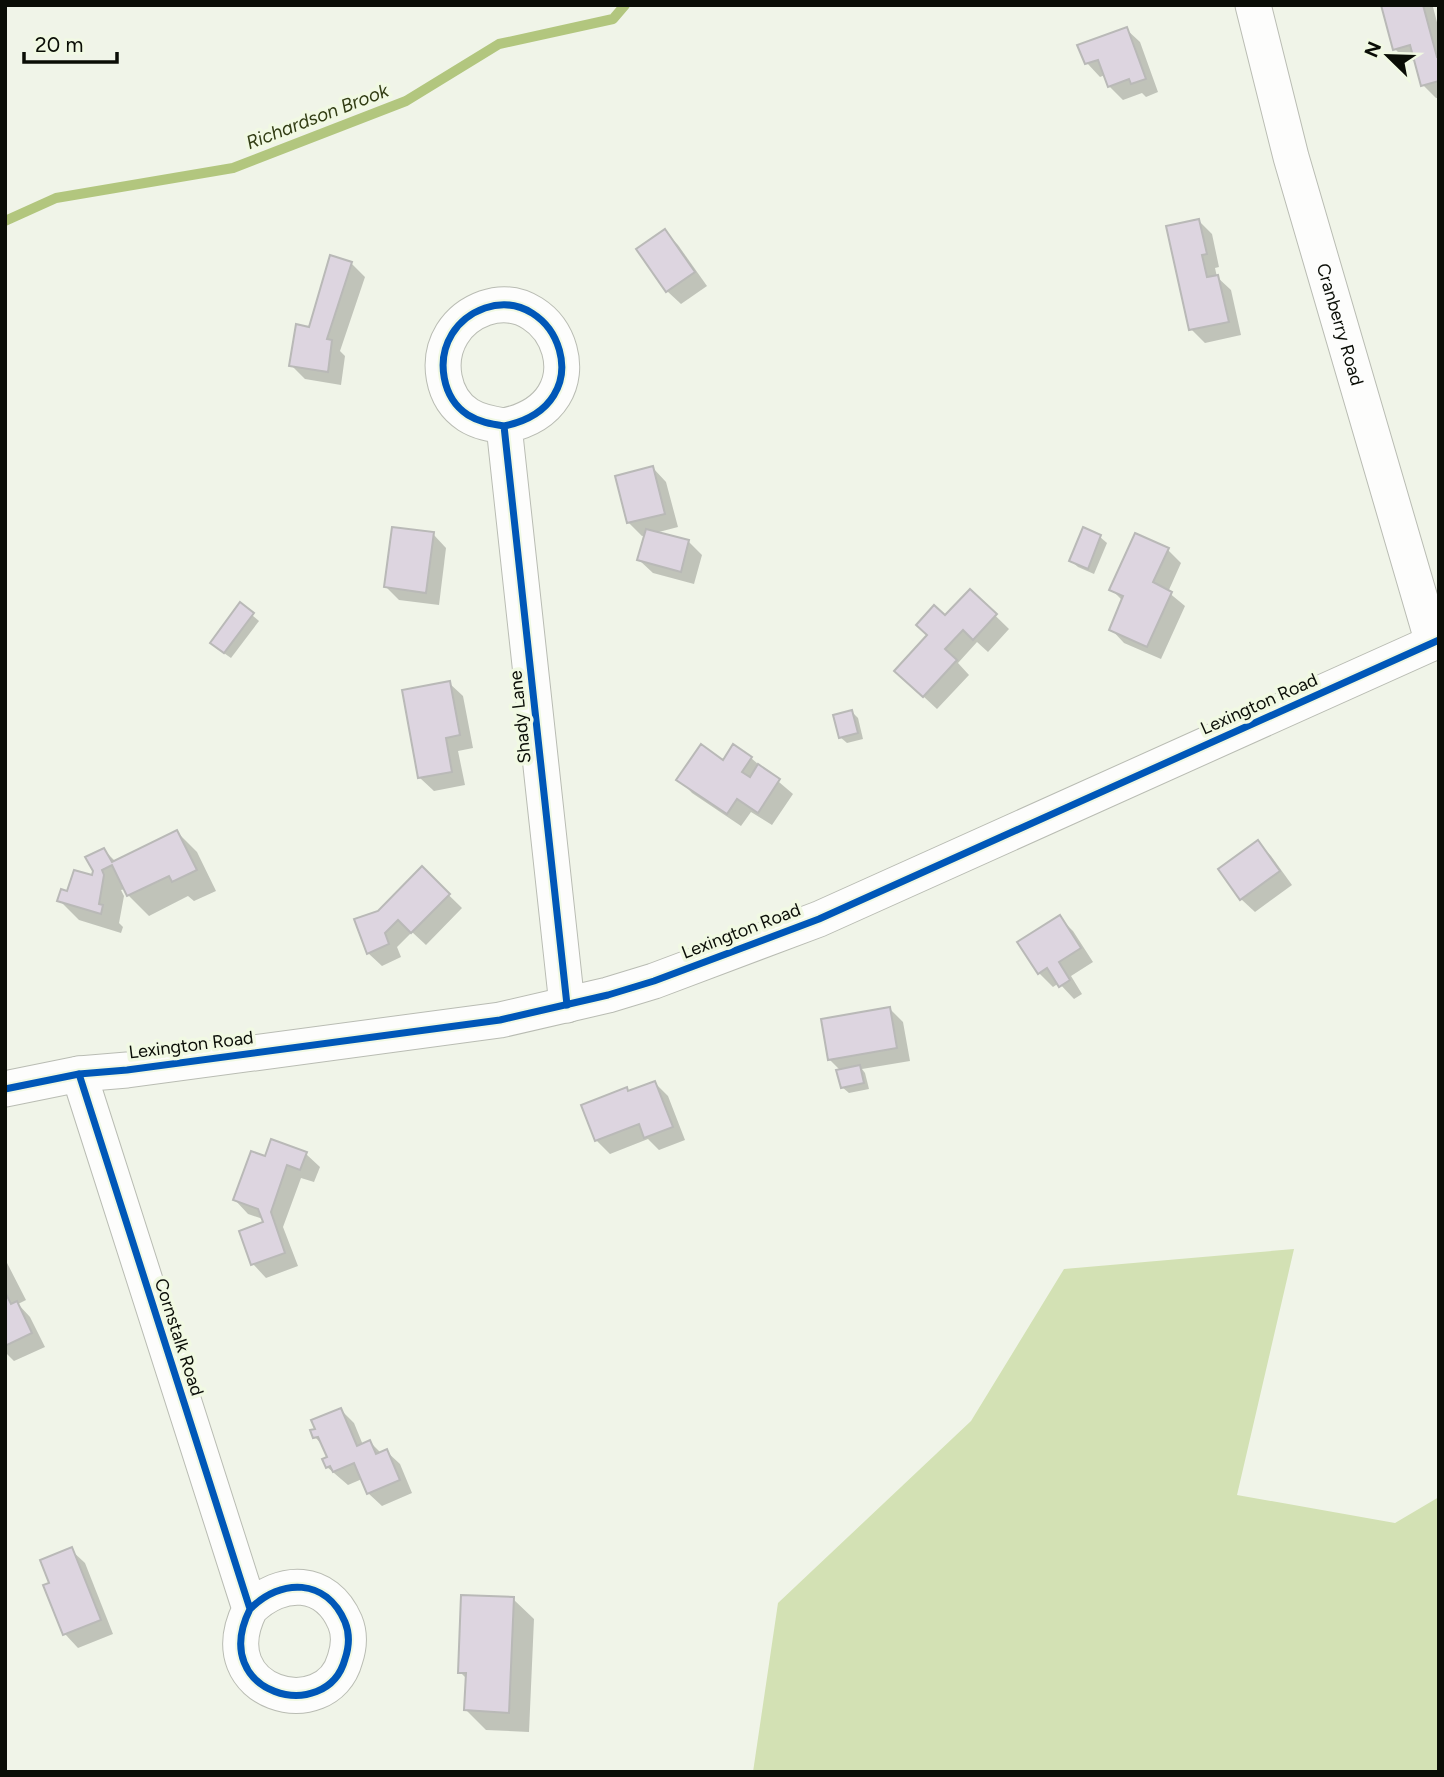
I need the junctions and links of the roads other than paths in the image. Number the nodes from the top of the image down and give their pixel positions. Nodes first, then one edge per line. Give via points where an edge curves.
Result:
1 (1254, 5) edge
2 (504, 426) dead end
3 (1436, 642) edge
4 (567, 1005) junction
5 (79, 1074) junction
6 (5, 1089) edge
7 (250, 1609) dead end

1 - 3 street, Cranberry Road via 1291,157
2 - 4 street, Shady Lane
3 - 4 street, Lexington Road via 819,919 654,981
4 - 5 street, Lexington Road via 420,1032
5 - 6 street, Lexington Road
5 - 7 street, Cornstalk Road

